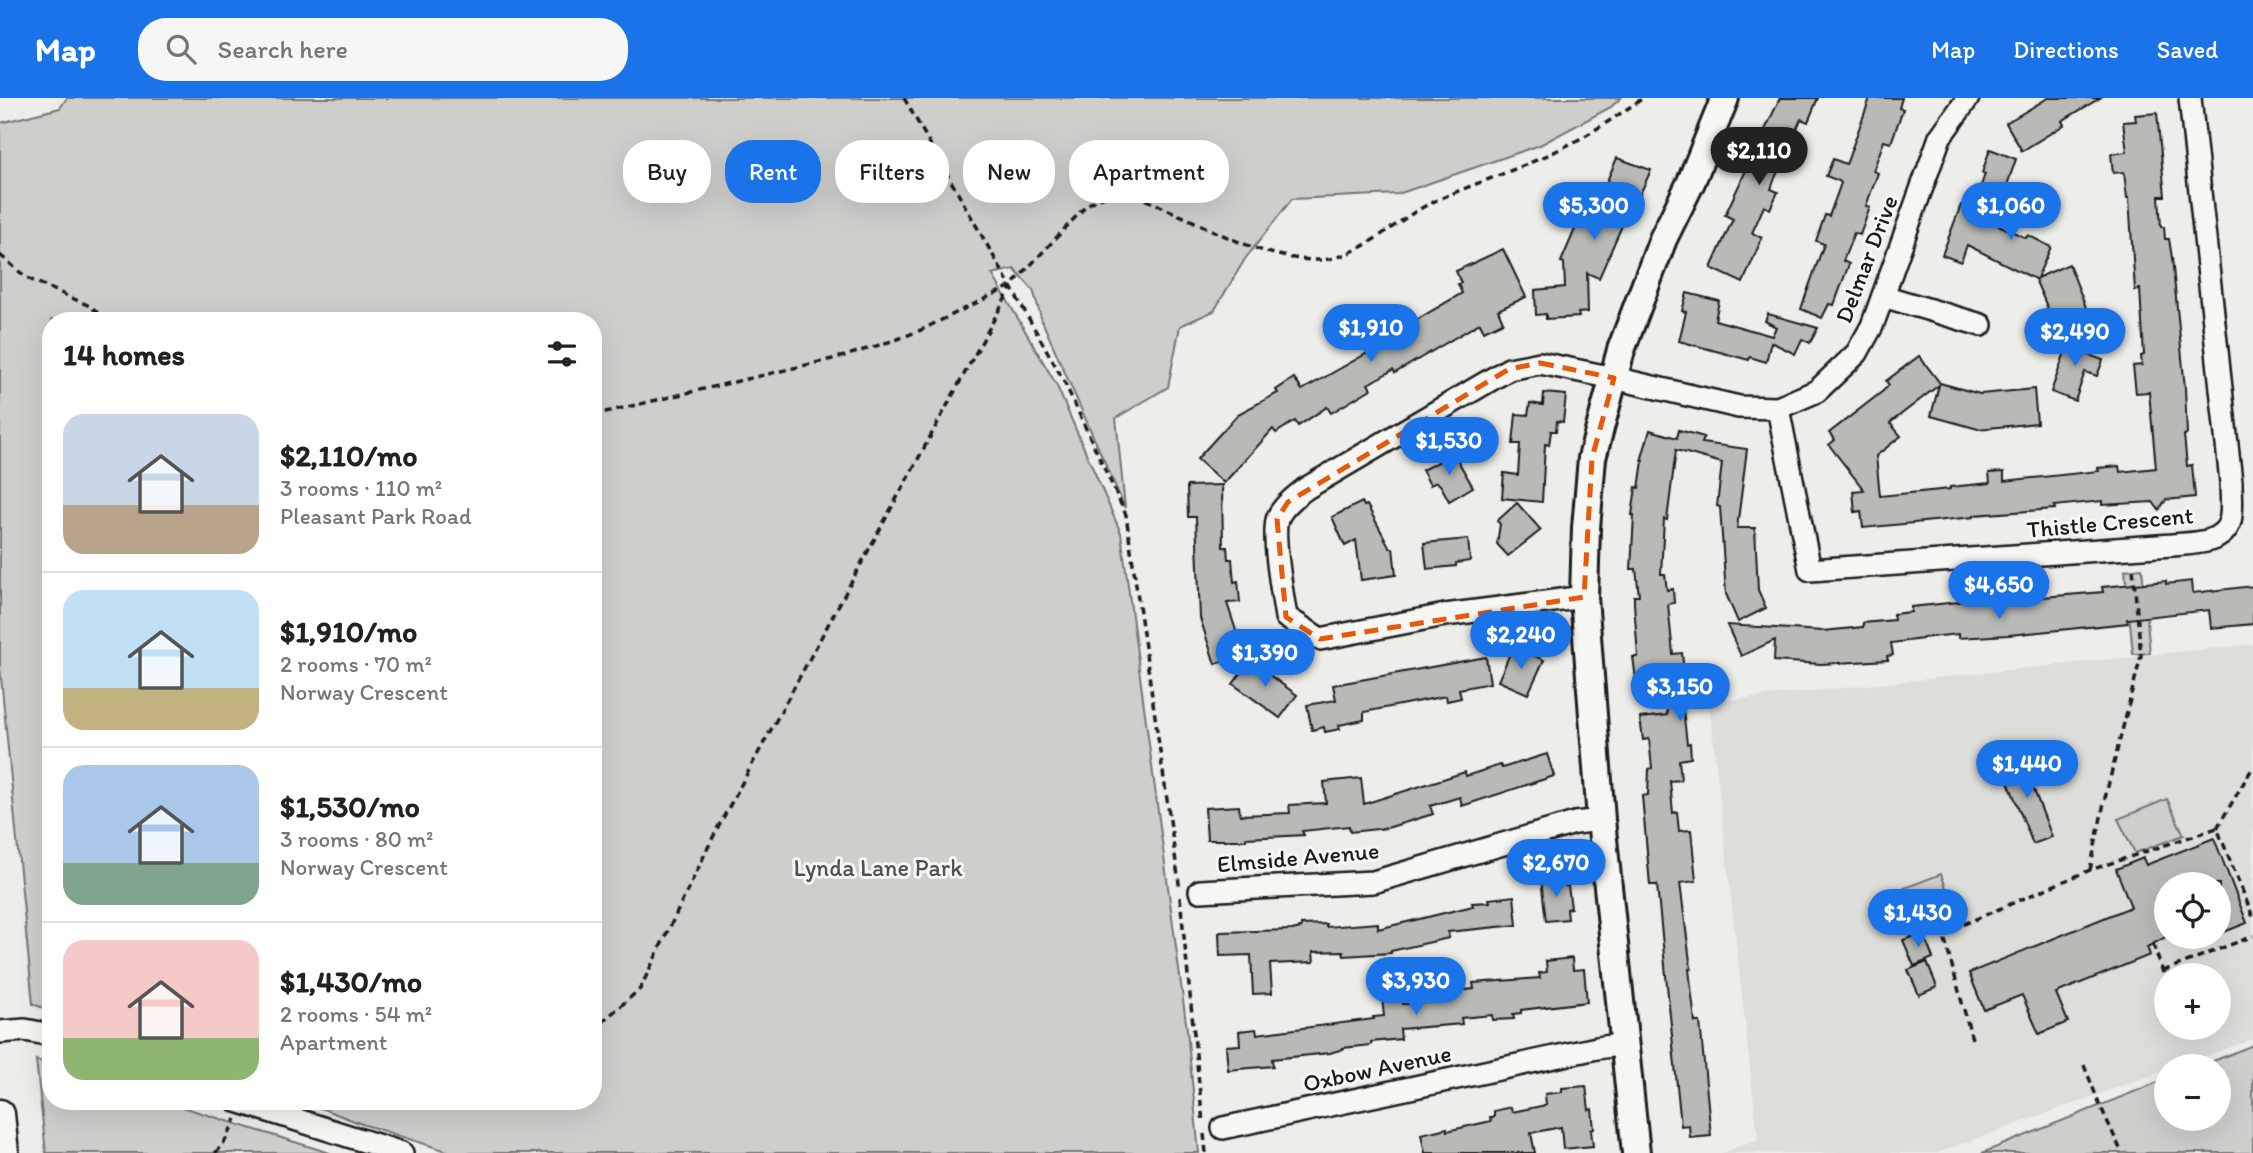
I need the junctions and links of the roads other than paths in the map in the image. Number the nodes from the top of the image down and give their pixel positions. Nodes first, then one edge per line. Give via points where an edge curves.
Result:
1 (1725, 98) edge
2 (1968, 98) edge
3 (2190, 98) edge
4 (1883, 296) junction
5 (1981, 325) dead end
6 (1614, 378) junction
7 (1778, 408) junction
8 (1584, 597) junction
9 (1601, 820) junction
10 (1200, 891) dead end
11 (0, 1032) edge
12 (42, 1033) edge
13 (1625, 1044) junction
14 (265, 1110) edge
15 (0, 1114) edge
16 (1223, 1128) dead end
17 (4, 1153) edge
18 (402, 1153) edge
19 (1636, 1153) edge

1 - 6 street via 1663,239
2 - 4 street, Delmar Drive via 1940,137
3 - 7 street, Thistle Crescent via 2231,482 2230,521 2225,532 2213,540 2131,549 1810,570
4 - 5 street
4 - 7 street, Delmar Drive via 1857,353 1817,391
6 - 7 street, Delmar Drive via 1739,407
6 - 8 street via 1591,458
6 - 8 street, Delmar Drive via 1540,363 1509,369 1305,489 1288,502 1277,519 1286,617 1320,639 1445,615
8 - 9 street
9 - 10 street, Elmside Avenue via 1574,822 1373,882
9 - 13 street
11 - 12 street
13 - 16 street, Oxbow Avenue
13 - 19 street
14 - 18 street
15 - 17 main road

